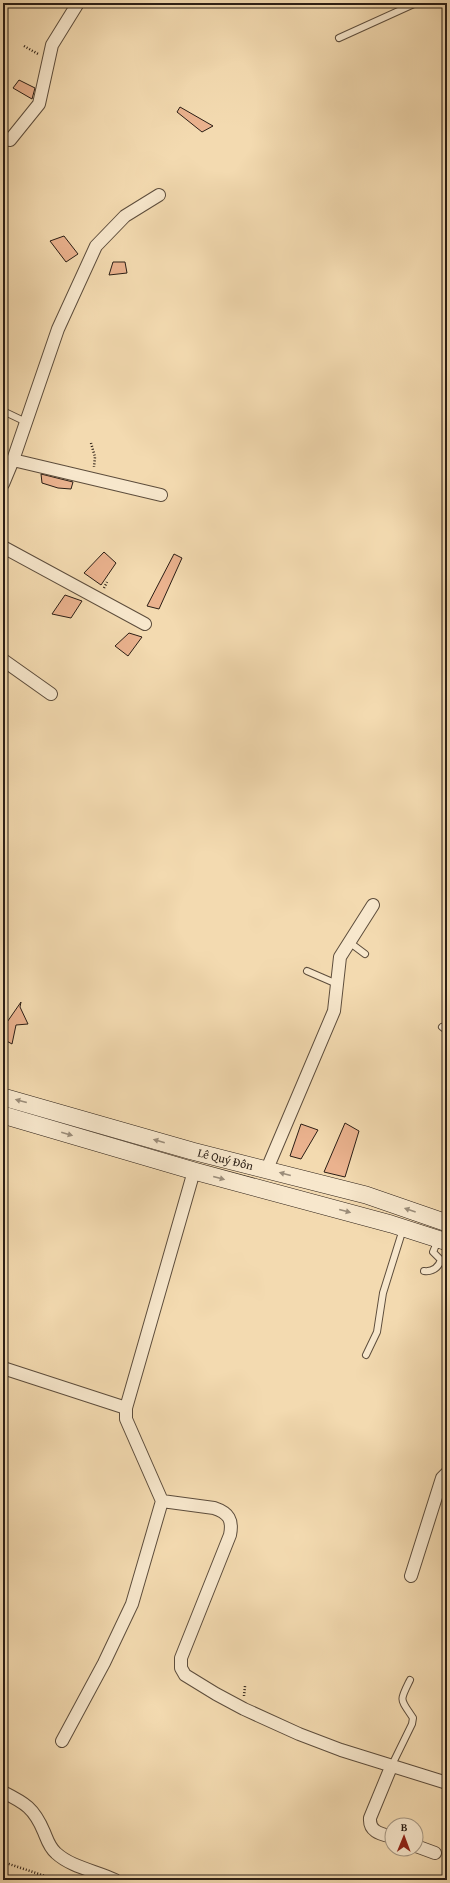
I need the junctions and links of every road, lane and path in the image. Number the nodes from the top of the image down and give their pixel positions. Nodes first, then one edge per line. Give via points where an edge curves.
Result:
1 (78, 3) edge
2 (416, 3) edge
3 (339, 38) dead end
4 (10, 140) dead end
5 (159, 195) dead end
6 (3, 410) edge
7 (26, 422) junction
8 (92, 443) dead end
9 (13, 460) junction
10 (89, 478) junction
11 (3, 484) edge
12 (161, 495) dead end
13 (3, 547) edge
14 (145, 624) dead end
15 (3, 660) edge
16 (51, 694) dead end
17 (373, 904) dead end
18 (349, 942) junction
19 (365, 954) dead end
20 (307, 971) dead end
21 (337, 984) junction
22 (3, 1096) edge
23 (43, 1107) junction
24 (3, 1115) edge
25 (38, 1125) junction
26 (267, 1169) junction
27 (194, 1171) junction
28 (446, 1218) edge
29 (404, 1228) junction
30 (443, 1240) edge
31 (424, 1271) dead end
32 (366, 1355) dead end
33 (3, 1368) edge
34 (126, 1408) junction
35 (447, 1473) edge
36 (162, 1501) junction
37 (411, 1576) dead end
38 (410, 1680) dead end
39 (62, 1741) dead end
40 (391, 1767) junction
41 (447, 1783) edge
42 (3, 1792) edge
43 (384, 1835) edge
44 (424, 1849) edge
45 (435, 1853) dead end
46 (3, 1862) edge
47 (57, 1880) edge
48 (115, 1880) edge

1 - 4 street via 52,45 39,104
2 - 3 lane
5 - 7 street via 125,216 96,246 58,329
6 - 7 lane
7 - 9 street
8 - 10 path via 95,458
9 - 10 street
9 - 11 street
10 - 12 street
13 - 14 street
15 - 16 street
17 - 18 street
18 - 19 lane
18 - 21 street via 340,958
20 - 21 lane
21 - 26 street via 334,1011
23 -> 22 main road, Lê Quý Đôn
23 - 25 main road
26 -> 23 main road, Lê Quý Đôn via 192,1151
24 - 25 main road, Lê Quý Đôn
25 -> 27 main road, Lê Quý Đôn
28 -> 26 main road, Lê Quý Đôn
27 -> 29 main road, Lê Quý Đôn
27 - 34 street
29 - 30 main road, Lê Quý Đôn
29 - 32 lane via 383,1293 378,1332
30 - 31 lane via 433,1252 441,1260 436,1269
33 - 34 street
34 - 36 street via 126,1419
35 - 37 street via 442,1478
36 - 39 street via 132,1604 104,1664
36 - 40 street via 221,1510 231,1520 232,1525 181,1658 181,1668 186,1675 216,1694 299,1734
38 - 40 lane via 402,1695 402,1701 413,1718 412,1724
40 - 41 street
40 - 43 street via 370,1822 375,1832
42 - 48 street via 33,1811 55,1853 72,1863
44 - 45 street
46 - 47 path

